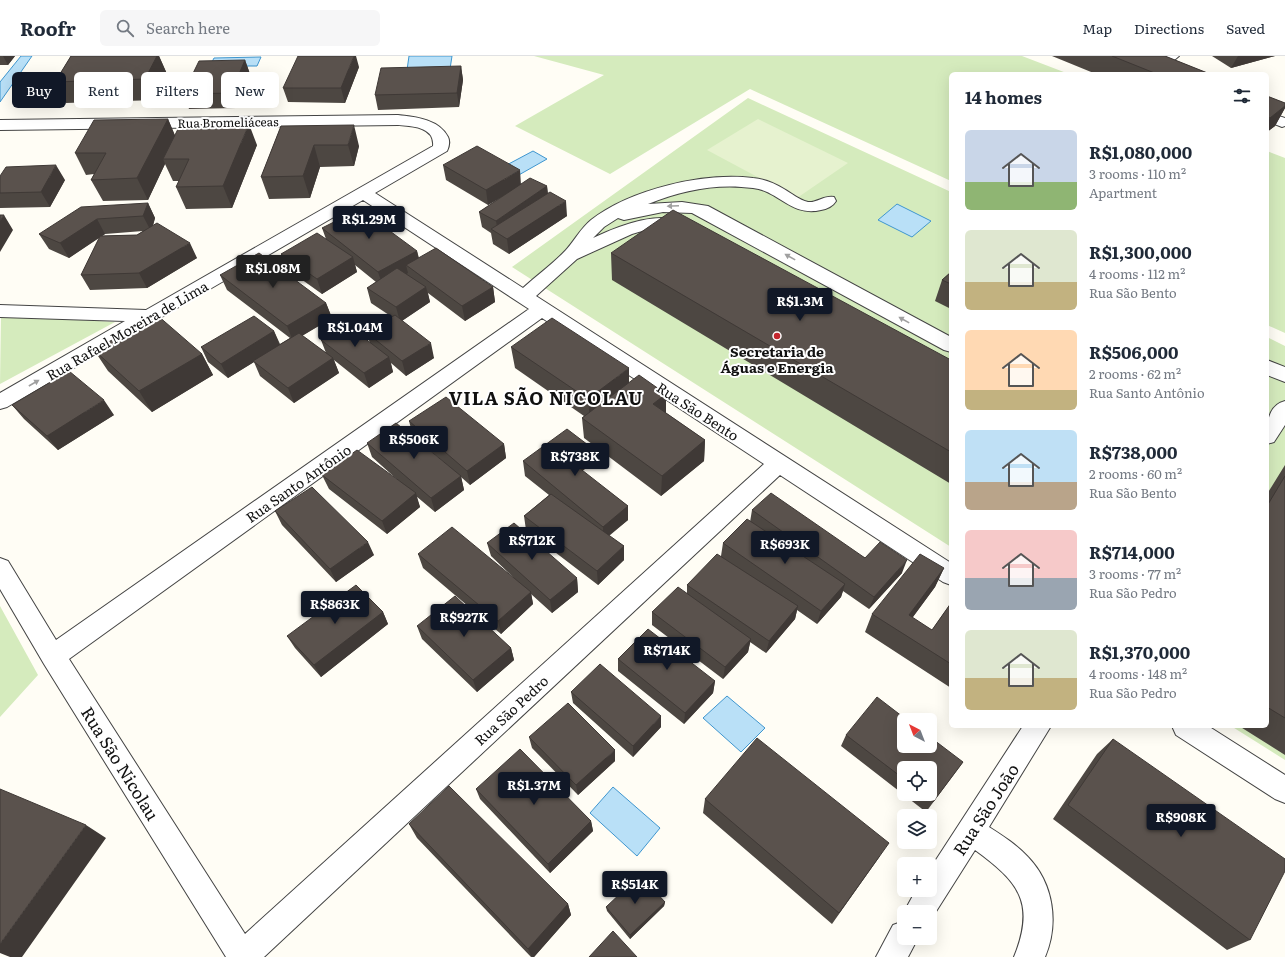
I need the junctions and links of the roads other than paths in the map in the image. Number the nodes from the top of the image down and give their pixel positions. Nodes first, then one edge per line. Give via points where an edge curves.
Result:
1 (1172, 56) edge
2 (1160, 72) edge
3 (1269, 117) edge
4 (1282, 122) edge
5 (0, 126) edge
6 (441, 148) joint
7 (364, 193) junction
8 (828, 201) dead end
9 (699, 230) edge
10 (593, 239) junction
11 (523, 297) junction
12 (542, 309) junction
13 (0, 310) edge
14 (152, 316) junction
15 (923, 330) junction
16 (949, 336) edge
17 (949, 344) edge
18 (1269, 368) edge
19 (1285, 374) edge
20 (0, 402) edge
21 (1285, 408) edge
22 (1269, 433) edge
23 (778, 464) junction
24 (0, 568) edge
25 (949, 574) edge
26 (53, 656) junction
27 (1037, 728) edge
28 (1188, 728) edge
29 (1285, 790) edge
30 (970, 830) junction
31 (923, 905) edge
32 (898, 945) edge
33 (243, 957) edge
34 (891, 957) edge
35 (1028, 957) edge

1 - 2 street via 1157,67
3 - 4 street
5 - 6 street, Rua Bromeliáceas via 398,120 415,122 436,131 441,138
6 - 7 street, Rua Rafael Moreira de Lima
7 - 11 street, Rua São Bento
7 - 14 street, Rua Rafael Moreira de Lima
8 - 10 street via 821,206 810,208 760,184 693,184 676,188 624,209 598,223
9 - 10 street via 672,223 644,224
10 - 11 street
15 -> 10 street via 702,210 680,206 652,208 617,218
11 - 12 street, Rua São Bento
12 - 23 street, Rua São Bento
12 - 26 street, Rua Santo Antônio
13 - 14 street
20 -> 14 street, Rua Rafael Moreira de Lima
15 - 16 street
15 - 17 street
18 - 19 street
21 - 22 street
23 - 25 street, Rua São Bento
23 - 33 street, Rua São Pedro
24 - 26 street, Rua São Nicolau
26 - 33 street, Rua São Nicolau
27 - 30 street, Rua São João
28 - 29 street
30 - 31 street, Rua São João
30 - 35 street via 1018,867 1032,888 1040,921 1038,936
32 - 34 street

